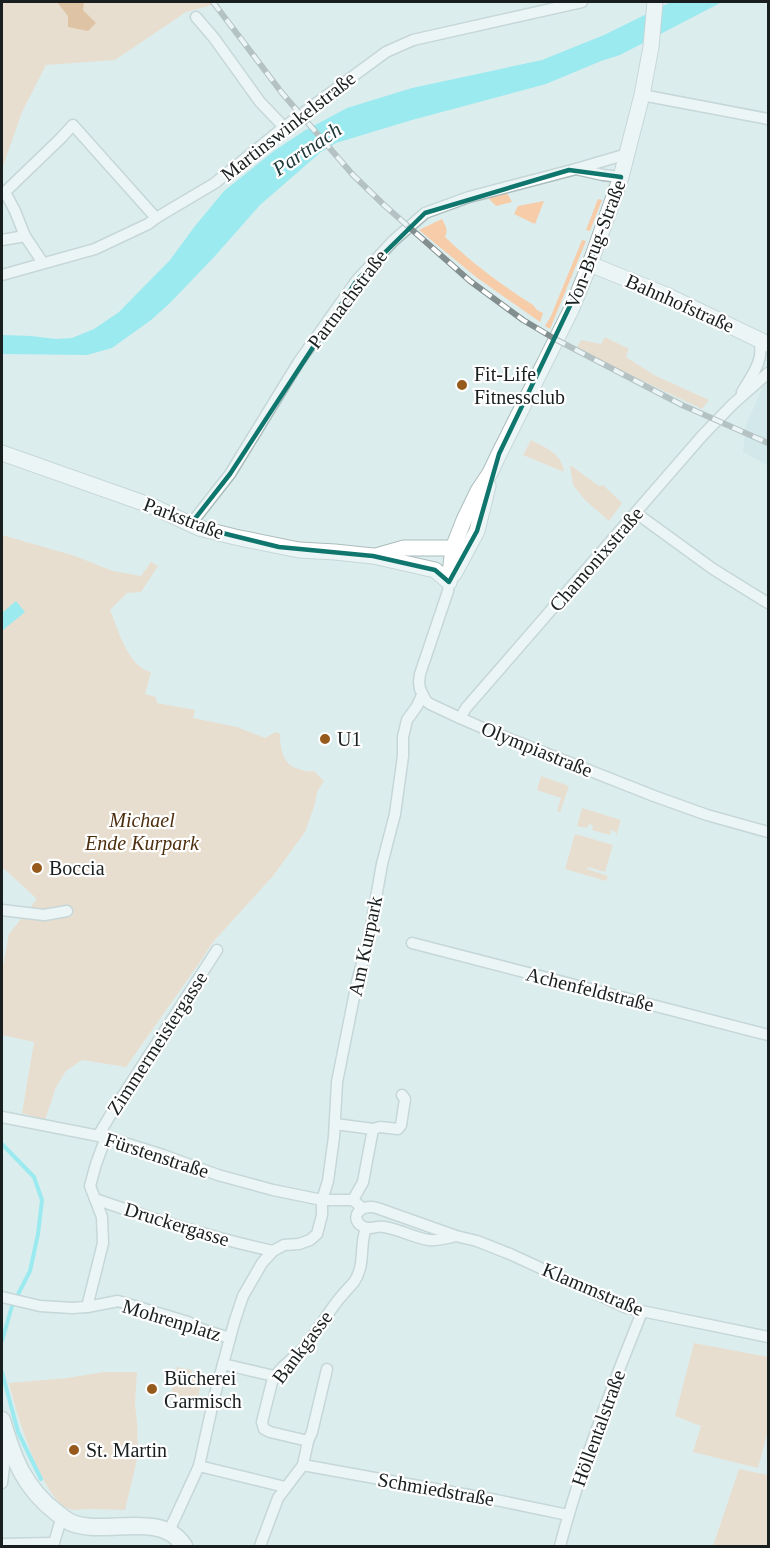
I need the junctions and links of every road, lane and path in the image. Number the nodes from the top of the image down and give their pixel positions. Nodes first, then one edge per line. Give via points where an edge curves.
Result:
1 (582, 2) edge
2 (655, 2) edge
3 (196, 17) dead end
4 (642, 95) junction
5 (768, 119) edge
6 (284, 127) junction
7 (627, 154) junction
8 (576, 169) junction
9 (621, 177) junction
10 (156, 218) junction
11 (25, 237) junction
12 (2, 240) edge
13 (43, 263) junction
14 (590, 264) junction
15 (2, 275) edge
16 (764, 342) edge
17 (768, 373) edge
18 (735, 402) junction
19 (2, 453) edge
20 (490, 473) junction
21 (636, 513) junction
22 (190, 525) junction
23 (450, 548) junction
24 (373, 556) junction
25 (449, 582) junction
26 (768, 603) edge
27 (422, 695) junction
28 (460, 718) junction
29 (768, 832) edge
30 (4, 909) edge
31 (67, 911) dead end
32 (412, 943) dead end
33 (217, 950) dead end
34 (768, 1035) edge
35 (402, 1095) dead end
36 (2, 1117) edge
37 (335, 1124) junction
38 (373, 1129) junction
39 (102, 1137) junction
40 (95, 1199) junction
41 (317, 1200) junction
42 (353, 1200) junction
43 (362, 1208) junction
44 (366, 1228) junction
45 (456, 1236) junction
46 (259, 1248) joint
47 (273, 1251) junction
48 (4, 1297) edge
49 (87, 1307) junction
50 (642, 1312) junction
51 (768, 1337) edge
52 (230, 1338) junction
53 (223, 1364) junction
54 (327, 1370) dead end
55 (274, 1376) junction
56 (2, 1420) edge
57 (7, 1439) junction
58 (308, 1441) junction
59 (303, 1465) junction
60 (199, 1466) junction
61 (2, 1483) edge
62 (285, 1487) junction
63 (568, 1515) junction
64 (81, 1523) junction
65 (169, 1531) junction
66 (2, 1544) edge
67 (53, 1545) edge
68 (184, 1546) edge
69 (260, 1546) edge
70 (560, 1546) edge

1 - 6 street, Martinswinkelstraße via 413,40 386,52
2 - 4 street, Von-Brug-Straße
3 - 6 street via 260,102
4 - 5 street
4 - 7 street, Von-Brug-Straße
6 - 10 street, Martinswinkelstraße via 215,183
7 - 8 street, Partnachstraße
7 - 9 street, Von-Brug-Straße
8 - 9 street, Partnachstraße
8 - 22 street, Partnachstraße via 469,196 425,213 393,241 354,285 298,363 230,474
9 - 14 street, Von-Brug-Straße
10 - 11 street via 73,125 5,192
10 - 13 street, Martinswinkelstraße via 95,249
11 - 12 street
11 - 13 street
13 - 15 street, Martinswinkelstraße
14 - 16 street, Bahnhofstraße
14 - 20 street, Von-Brug-Straße
16 - 18 street, Chamonixstraße via 756,369
17 - 18 street, Chamonixstraße
18 - 21 street, Chamonixstraße
19 - 22 street, Parkstraße via 152,506
20 - 23 street, Von-Brug-Straße
20 - 25 street, Von-Brug-Straße via 477,531
21 - 26 street
21 - 28 street, Chamonixstraße
22 - 24 street, Parkstraße via 279,547
23 - 24 street, Parkstraße via 404,548
23 - 25 street, Von-Brug-Straße
24 - 25 street, Parkstraße via 435,570
25 - 27 street via 420,675
27 - 28 street, Olympiastraße via 430,704
27 - 37 street, Am Kurpark via 407,720 403,737 395,814 337,1082
28 - 29 street, Olympiastraße via 654,796
30 - 31 street via 44,915
32 - 34 street, Achenfeldstraße
33 - 39 street, Zimmermeistergasse via 111,1113
35 - 38 street via 405,1099 398,1129
36 - 39 street, Fürstenstraße
37 - 38 street
37 - 41 street, Am Kurpark via 327,1181
38 - 42 street via 363,1182
39 - 40 street via 90,1186
39 - 41 street, Fürstenstraße via 218,1175
40 - 46 street, Druckergasse via 154,1220
40 - 49 street via 102,1217 103,1243
41 - 42 street
41 - 47 street, Am Kurpark via 322,1215 317,1234 310,1240
42 - 43 street
43 - 44 street via 357,1220
43 - 45 street, Klammstraße via 377,1208
44 - 45 street, Klammstraße via 384,1226 428,1240
44 - 55 street, Bankgasse via 360,1270 354,1281 305,1347
45 - 50 street, Klammstraße via 510,1254
46 - 47 street, Am Kurpark
47 - 52 street via 243,1296
48 - 49 street, Mohrenplatz via 40,1306
49 - 52 street, Mohrenplatz via 118,1301
50 - 51 street, Klammstraße
50 - 63 street, Höllentalstraße
52 - 53 street, Mohrenplatz
53 - 55 street, Mohrenplatz
53 - 60 street, Mohrenplatz
54 - 58 street, Bankgasse
55 - 58 street, Bankgasse via 262,1422 264,1429
56 - 57 main road
57 - 61 street
57 - 64 main road via 24,1476 44,1503
58 - 59 street, Bankgasse
59 - 62 street, Bankgasse
59 - 63 street, Schmiedstraße
60 - 62 street
60 - 65 street, Mohrenplatz
62 - 69 street, Bankgasse
63 - 70 street, Höllentalstraße
64 - 65 main road
64 - 67 street
65 - 68 main road
66 - 67 street

